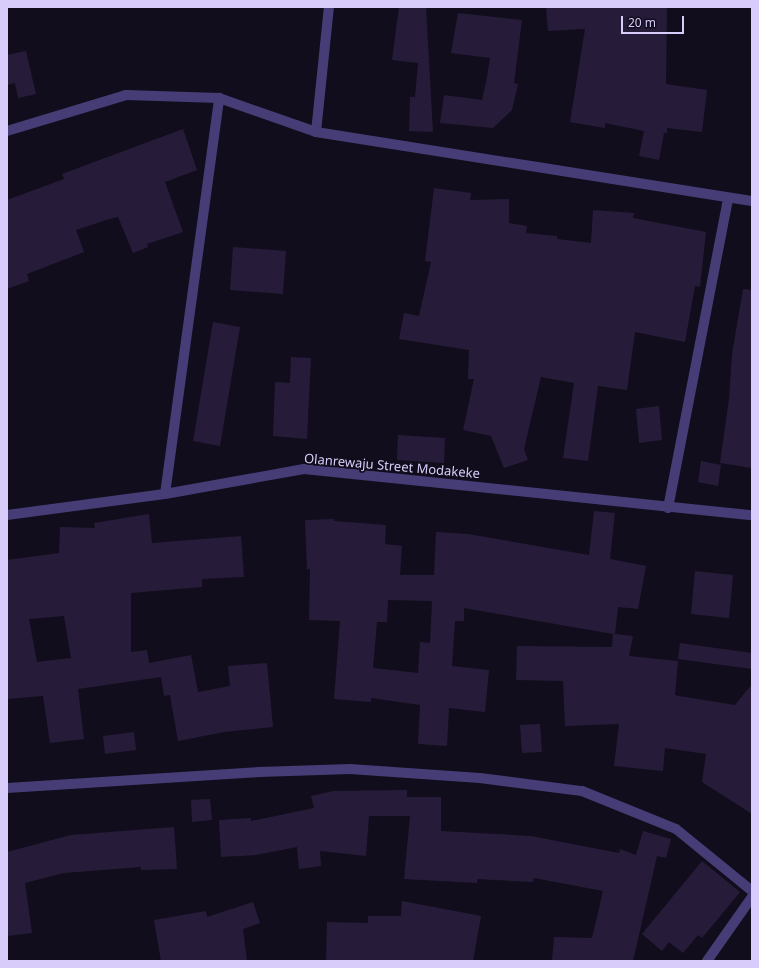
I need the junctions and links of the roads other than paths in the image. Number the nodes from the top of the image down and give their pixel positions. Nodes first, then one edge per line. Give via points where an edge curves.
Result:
1 (329, 7) edge
2 (219, 98) junction
3 (7, 131) edge
4 (316, 132) junction
5 (728, 199) junction
6 (752, 201) edge
7 (165, 494) junction
8 (668, 508) junction
9 (7, 515) edge
10 (752, 515) edge
11 (7, 788) edge
12 (752, 891) edge
13 (752, 897) edge
14 (708, 961) edge

1 - 4 street
2 - 3 street via 126,95
2 - 4 street
2 - 7 street
4 - 5 street
5 - 6 street
5 - 8 street
7 - 8 street, Olanrewaju Street Modakeke via 304,469
7 - 9 street, Olanrewaju Street Modakeke
8 - 10 street, Olanrewaju Street Modakeke
11 - 12 street via 259,772 350,769 480,778 574,790 676,829
13 - 14 street

